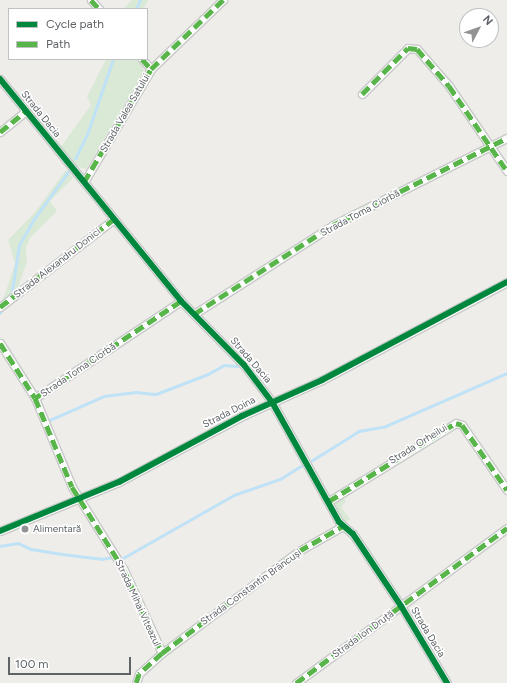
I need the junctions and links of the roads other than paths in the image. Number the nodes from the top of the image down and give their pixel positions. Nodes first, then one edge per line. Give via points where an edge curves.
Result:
1 (91, 0) edge
2 (223, 0) edge
3 (98, 8) edge
4 (143, 60) edge
5 (151, 69) junction
6 (0, 79) edge
7 (362, 94) dead end
8 (26, 111) junction
9 (0, 132) edge
10 (507, 138) edge
11 (490, 147) junction
12 (507, 172) edge
13 (84, 182) junction
14 (114, 219) junction
15 (507, 282) edge
16 (181, 301) junction
17 (0, 307) edge
18 (194, 314) junction
19 (0, 343) edge
20 (35, 398) junction
21 (272, 402) junction
22 (507, 490) edge
23 (80, 499) junction
24 (329, 500) junction
25 (343, 526) junction
26 (507, 528) edge
27 (0, 531) edge
28 (401, 606) junction
29 (162, 653) junction
30 (136, 683) edge
31 (296, 683) edge
32 (447, 683) edge

1 - 3 street
2 - 5 street, Strada Valea Satului
4 - 5 street
5 - 13 street, Strada Valea Satului
6 - 8 street, Strada Dacia
7 - 11 street via 408,48 417,49 449,86
8 - 9 street
8 - 13 street, Strada Dacia
10 - 11 street, Strada Toma Ciorbă
11 - 12 street
11 - 18 street, Strada Toma Ciorbă via 333,225
13 - 14 street, Strada Dacia
14 - 16 street, Strada Dacia
14 - 17 street, Strada Alexandru Donici
15 - 21 street, Strada Doina via 322,380
16 - 18 street, Strada Dacia
16 - 20 street, Strada Toma Ciorbă
18 - 21 street, Strada Dacia via 244,365
19 - 20 street, Strada Toma Ciorbă
20 - 23 street, Strada Toma Ciorbă
21 - 23 street, Strada Doina
21 - 24 street, Strada Dacia
22 - 24 street, Strada Orheilui via 462,425 456,423
23 - 27 street, Strada Doina
23 - 29 street, Strada Mihai Viteazul via 124,570
24 - 25 street, Strada Dacia
25 - 28 street, Strada Dacia via 353,534
25 - 29 street, Strada Constantin Brâncuși via 300,551
26 - 28 street, Strada Ion Druță
28 - 31 street, Strada Ion Druță
28 - 32 street, Strada Dacia
29 - 30 street, Strada Mihai Viteazul via 139,674

